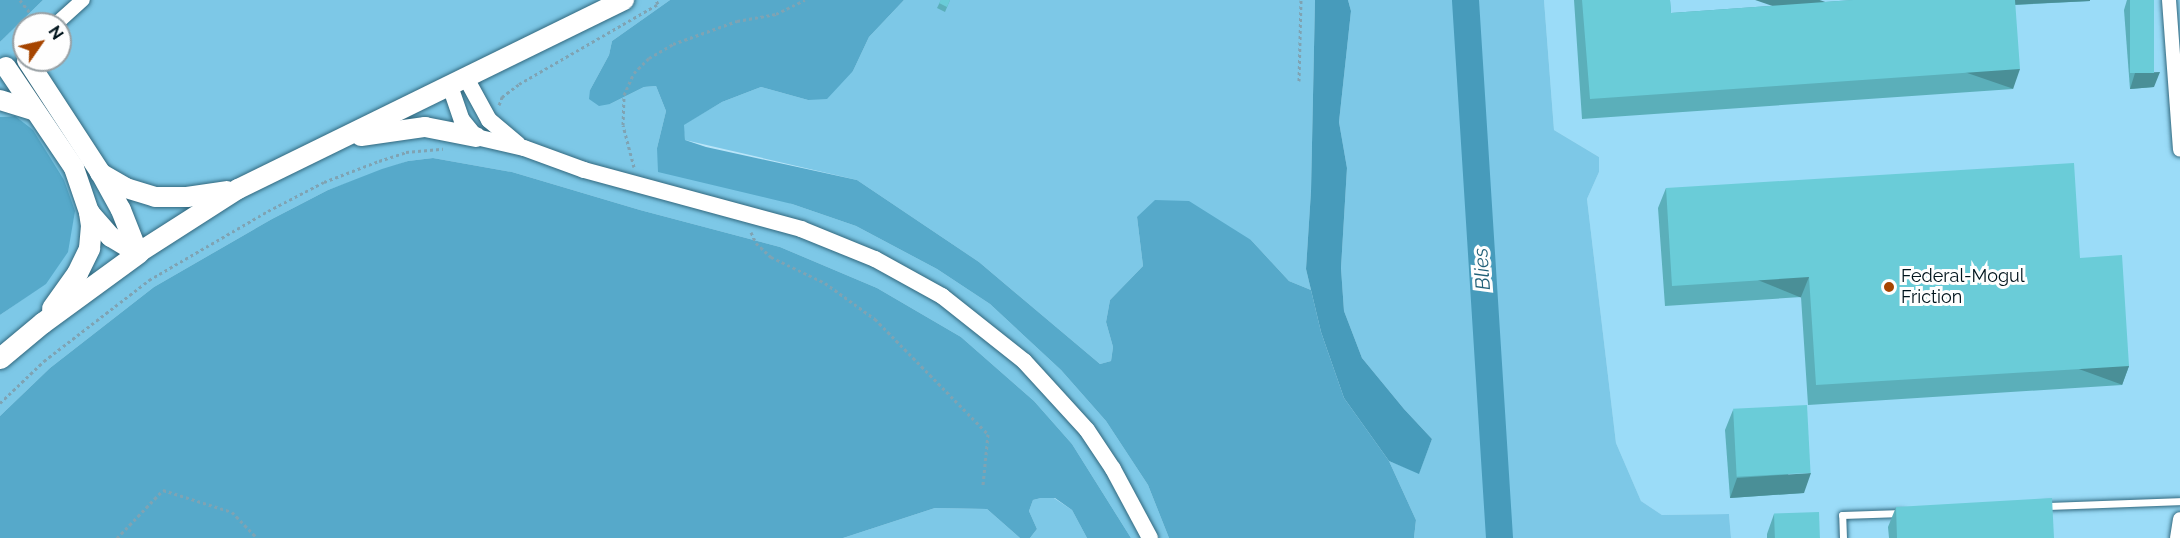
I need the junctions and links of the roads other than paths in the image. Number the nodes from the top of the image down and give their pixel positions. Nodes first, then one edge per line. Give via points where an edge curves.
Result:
1 (83, 0) edge
2 (624, 0) edge
3 (2169, 0) edge
4 (70, 12) edge
5 (3, 70) edge
6 (35, 72) edge
7 (458, 82) junction
8 (0, 100) edge
9 (33, 110) junction
10 (2179, 128) edge
11 (476, 137) junction
12 (338, 141) junction
13 (524, 148) junction
14 (2180, 150) edge
15 (100, 172) junction
16 (238, 189) junction
17 (89, 212) junction
18 (138, 253) junction
19 (42, 323) junction
20 (0, 358) edge
21 (2180, 501) edge
22 (2032, 507) edge
23 (1914, 512) edge
24 (2180, 519) edge
25 (1150, 538) edge
26 (1843, 538) edge
27 (2177, 538) edge

1 - 4 street
2 - 7 main road
3 - 10 street
5 - 9 main road
6 - 15 main road
7 - 11 street via 462,120
7 - 12 main road
7 - 13 street via 489,120
8 - 9 main road
9 - 17 main road via 74,168
10 - 14 street
11 - 12 main road via 413,127
11 - 13 street
12 - 16 main road
13 - 25 street via 584,170 801,229 875,259 942,296 1024,361 1087,430
15 - 16 main road via 126,188 155,197 187,197
15 - 18 main road
16 - 18 main road
17 - 18 main road via 111,237
17 - 19 main road via 89,248 77,273
18 - 19 main road
19 - 20 main road
21 - 22 lane
23 - 26 lane via 1842,515
24 - 27 street

